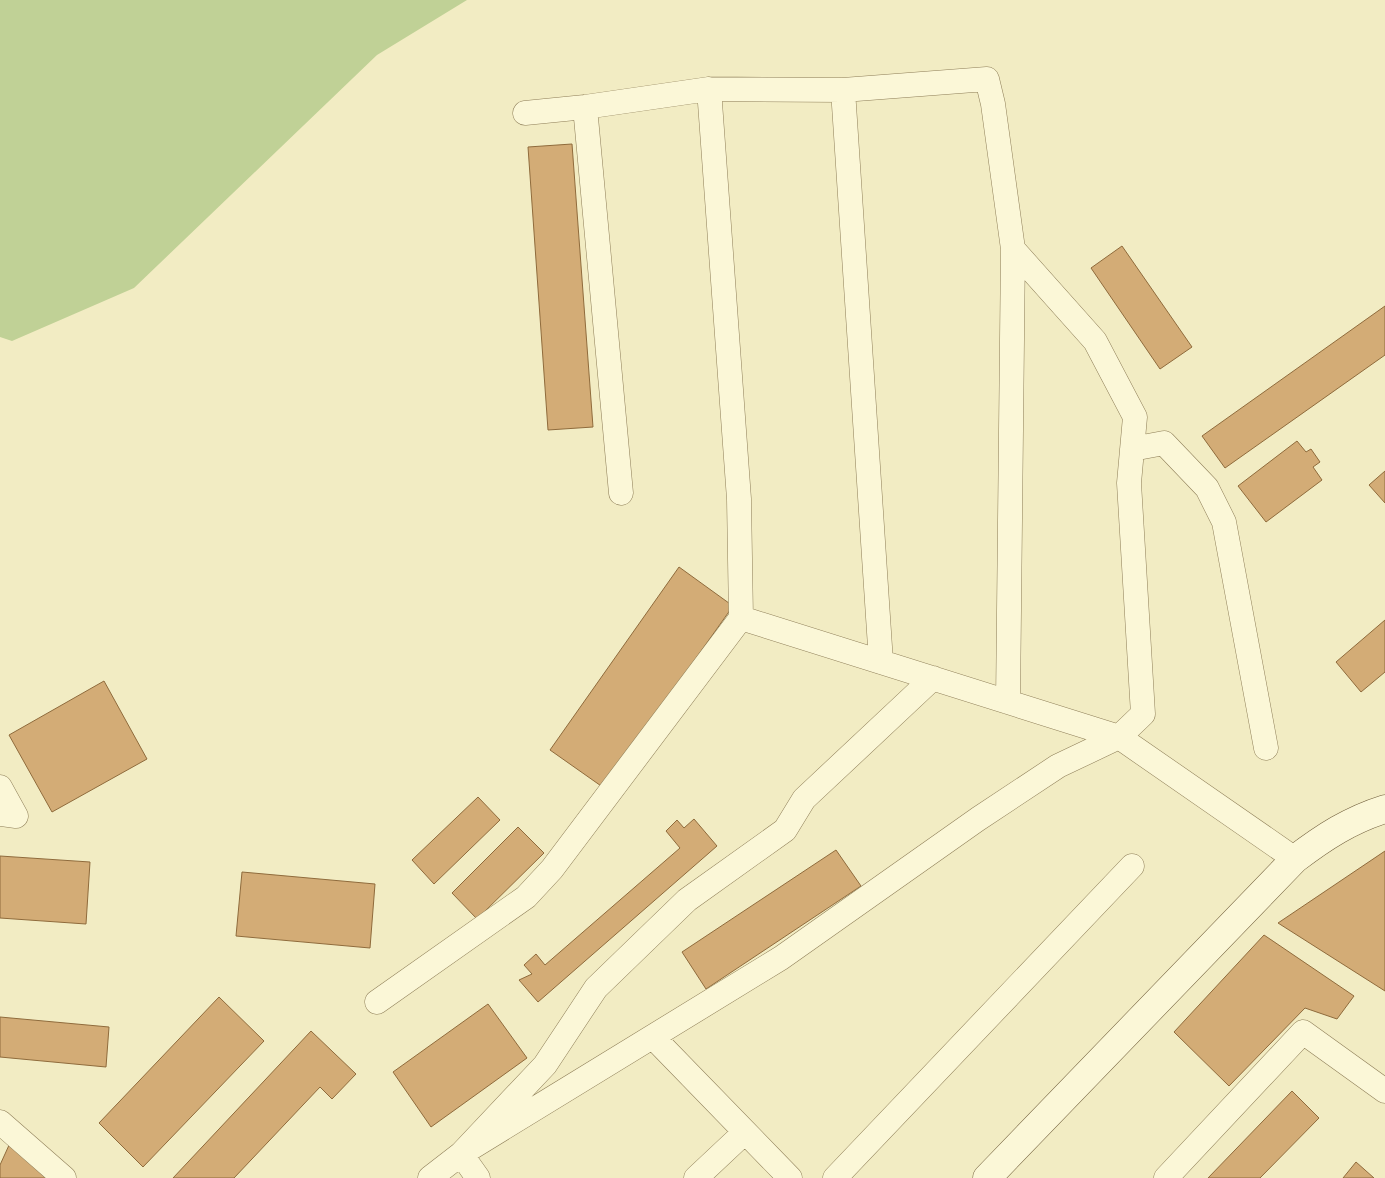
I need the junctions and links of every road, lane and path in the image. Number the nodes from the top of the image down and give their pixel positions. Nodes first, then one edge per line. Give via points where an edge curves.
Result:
1 (709, 89) junction
2 (843, 90) junction
3 (584, 107) junction
4 (525, 113) dead end
5 (1013, 249) junction
6 (1132, 449) junction
7 (621, 494) dead end
8 (741, 618) junction
9 (881, 662) junction
10 (933, 678) junction
11 (1008, 702) junction
12 (1119, 737) junction
13 (1266, 748) dead end
14 (0, 788) edge
15 (1385, 809) edge
16 (0, 814) edge
17 (1295, 859) junction
18 (1132, 866) dead end
19 (377, 1002) dead end
20 (653, 1038) junction
21 (1385, 1091) edge
22 (0, 1122) edge
23 (745, 1132) junction
24 (461, 1154) junction
25 (64, 1178) edge
26 (430, 1178) edge
27 (478, 1178) edge
28 (696, 1178) edge
29 (790, 1178) edge
30 (835, 1178) edge
31 (987, 1178) edge
32 (1166, 1178) edge

1 - 2 street
1 - 3 street
1 - 8 street via 739,499
2 - 5 street via 987,79
2 - 9 street
3 - 4 street
3 - 7 street
5 - 6 street via 1095,340 1134,416
5 - 11 street
6 - 12 street via 1129,483 1143,714
6 - 13 street via 1164,443 1207,488 1224,522
8 - 9 street
8 - 19 street via 552,869 526,897
9 - 10 street
10 - 11 street
10 - 24 street via 804,799 786,830 687,900 596,988 545,1065
11 - 12 street
12 - 17 street
12 - 20 street via 1058,766 781,958
14 - 16 street via 16,816
15 - 17 street via 1360,817 1329,834
17 - 31 street
18 - 30 street
20 - 23 street
20 - 24 street
21 - 32 street via 1303,1032
22 - 25 street
23 - 28 street
23 - 29 street
24 - 26 street
24 - 27 street

